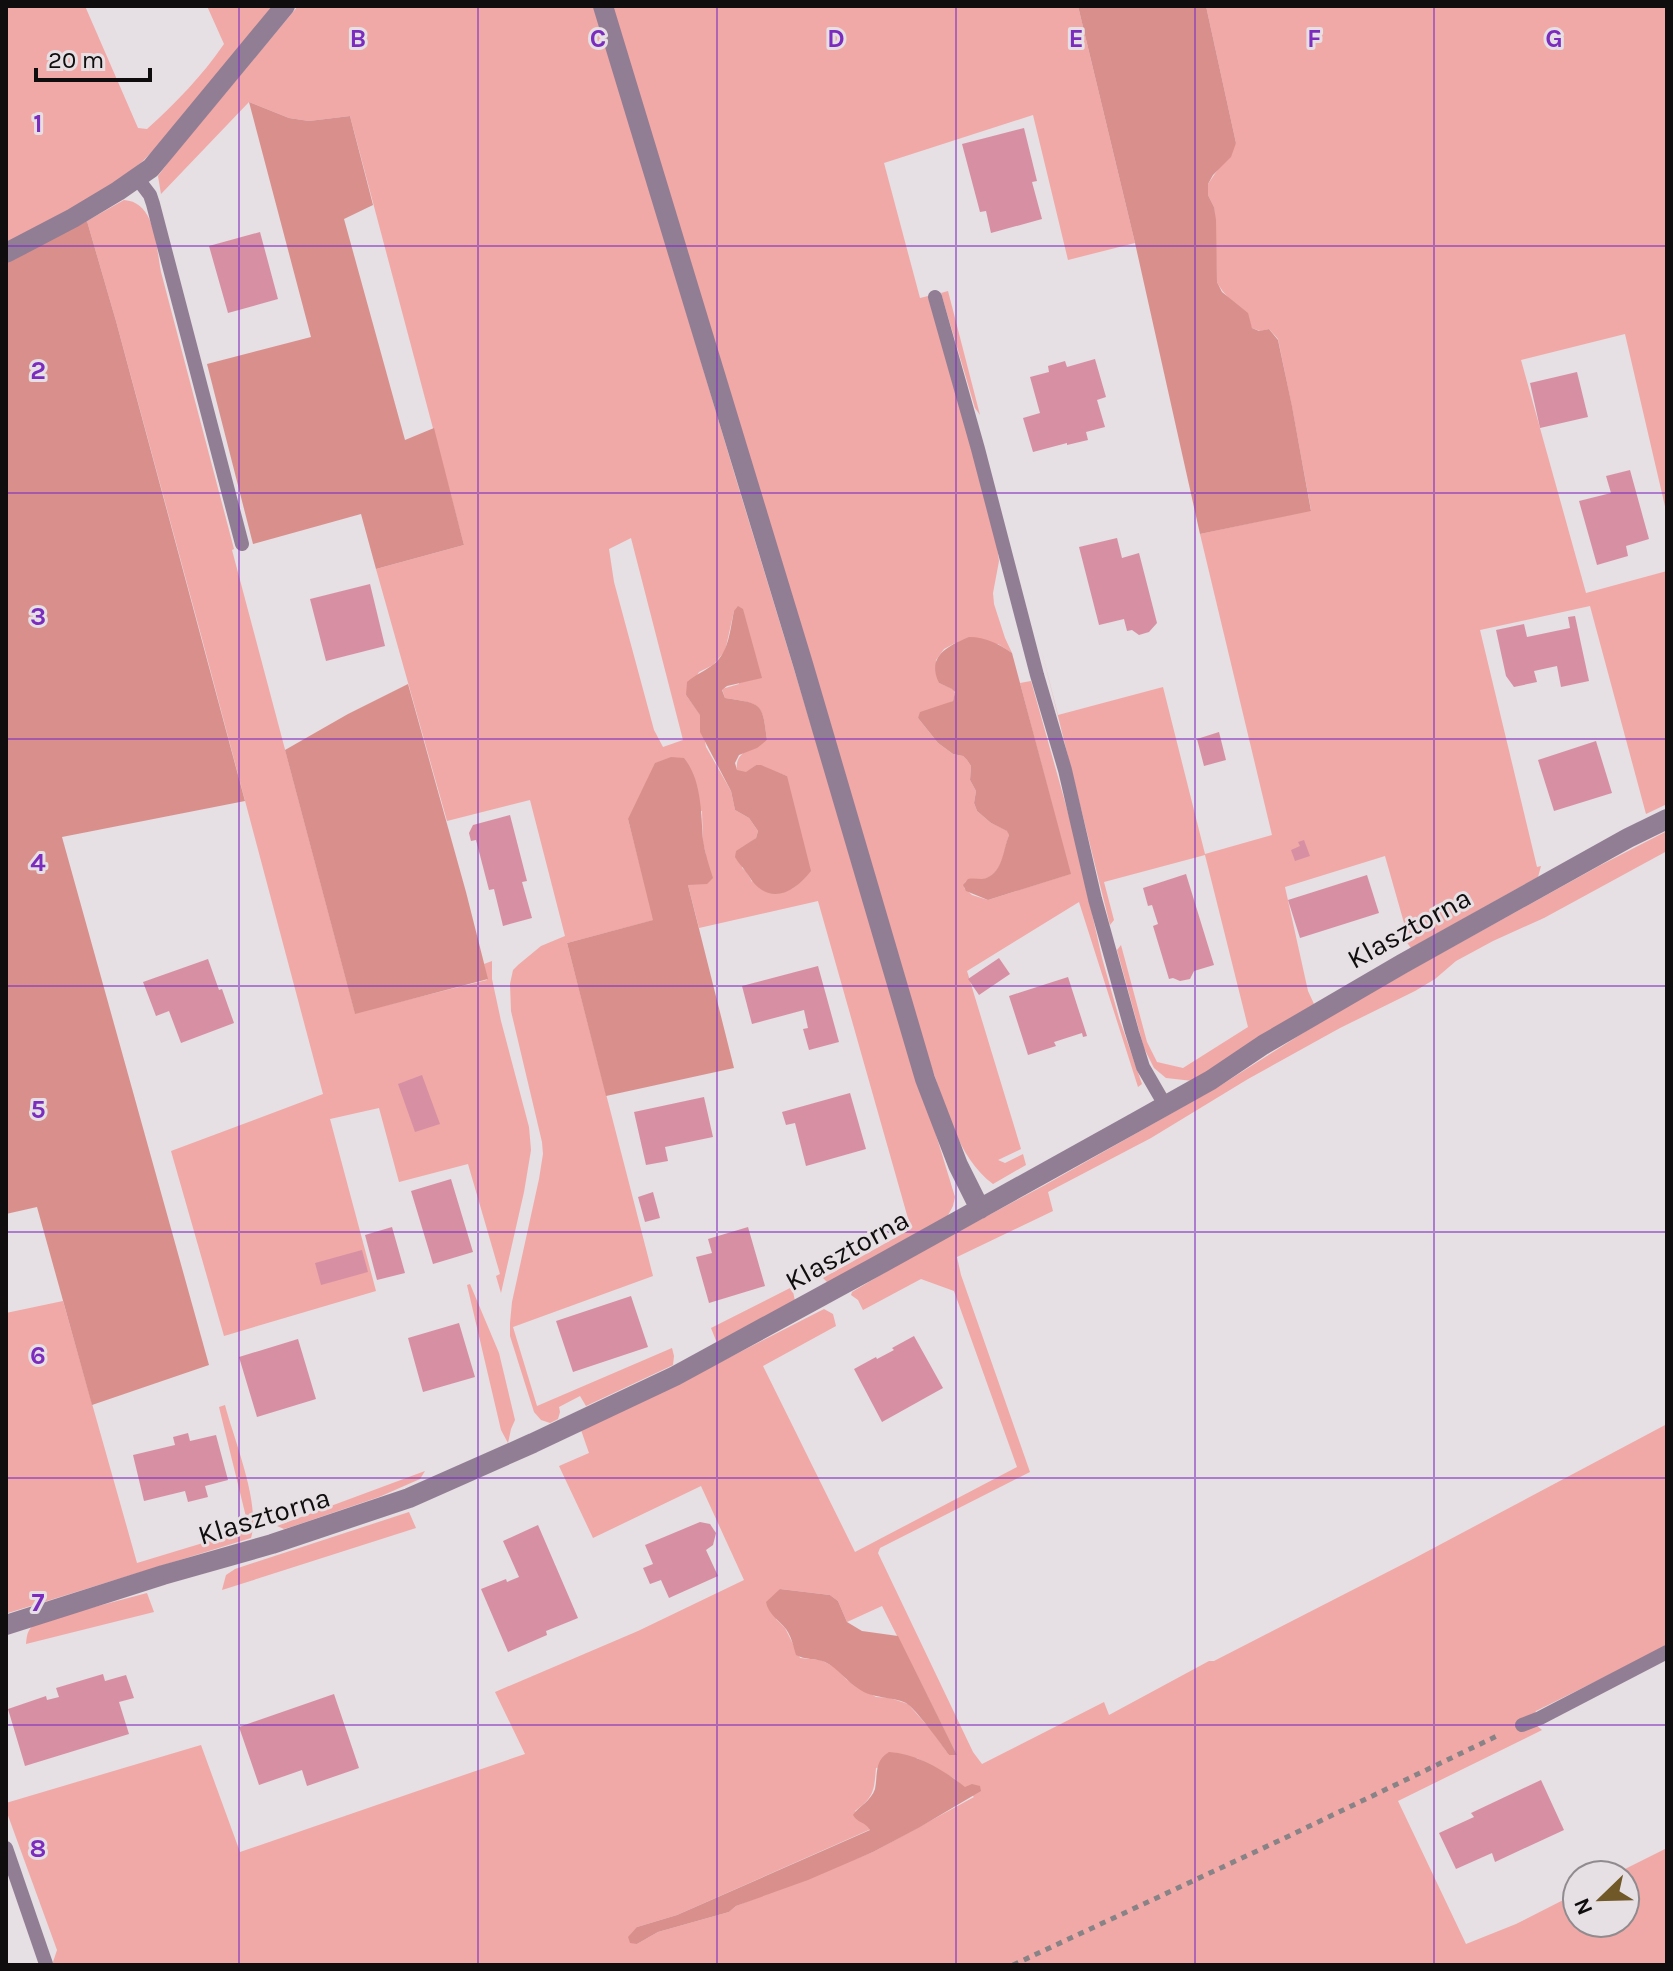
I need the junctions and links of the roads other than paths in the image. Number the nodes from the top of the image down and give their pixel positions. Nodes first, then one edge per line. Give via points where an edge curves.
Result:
1 (285, 6) edge
2 (603, 6) edge
3 (137, 178) junction
4 (6, 253) edge
5 (935, 297) dead end
6 (242, 544) dead end
7 (1667, 819) edge
8 (1165, 1105) junction
9 (980, 1209) junction
10 (6, 1625) edge
11 (1667, 1652) edge
12 (1522, 1725) road end
13 (6, 1848) edge
14 (46, 1964) edge

1 - 3 street via 176,139
2 - 9 street via 925,1079
3 - 4 street
3 - 6 lane via 153,204
5 - 8 lane via 1132,1032 1143,1067
7 - 8 street, Klasztorna via 1402,964
8 - 9 street, Klasztorna
9 - 10 street, Klasztorna via 675,1376 443,1484 343,1521
11 - 12 lane
13 - 14 lane

